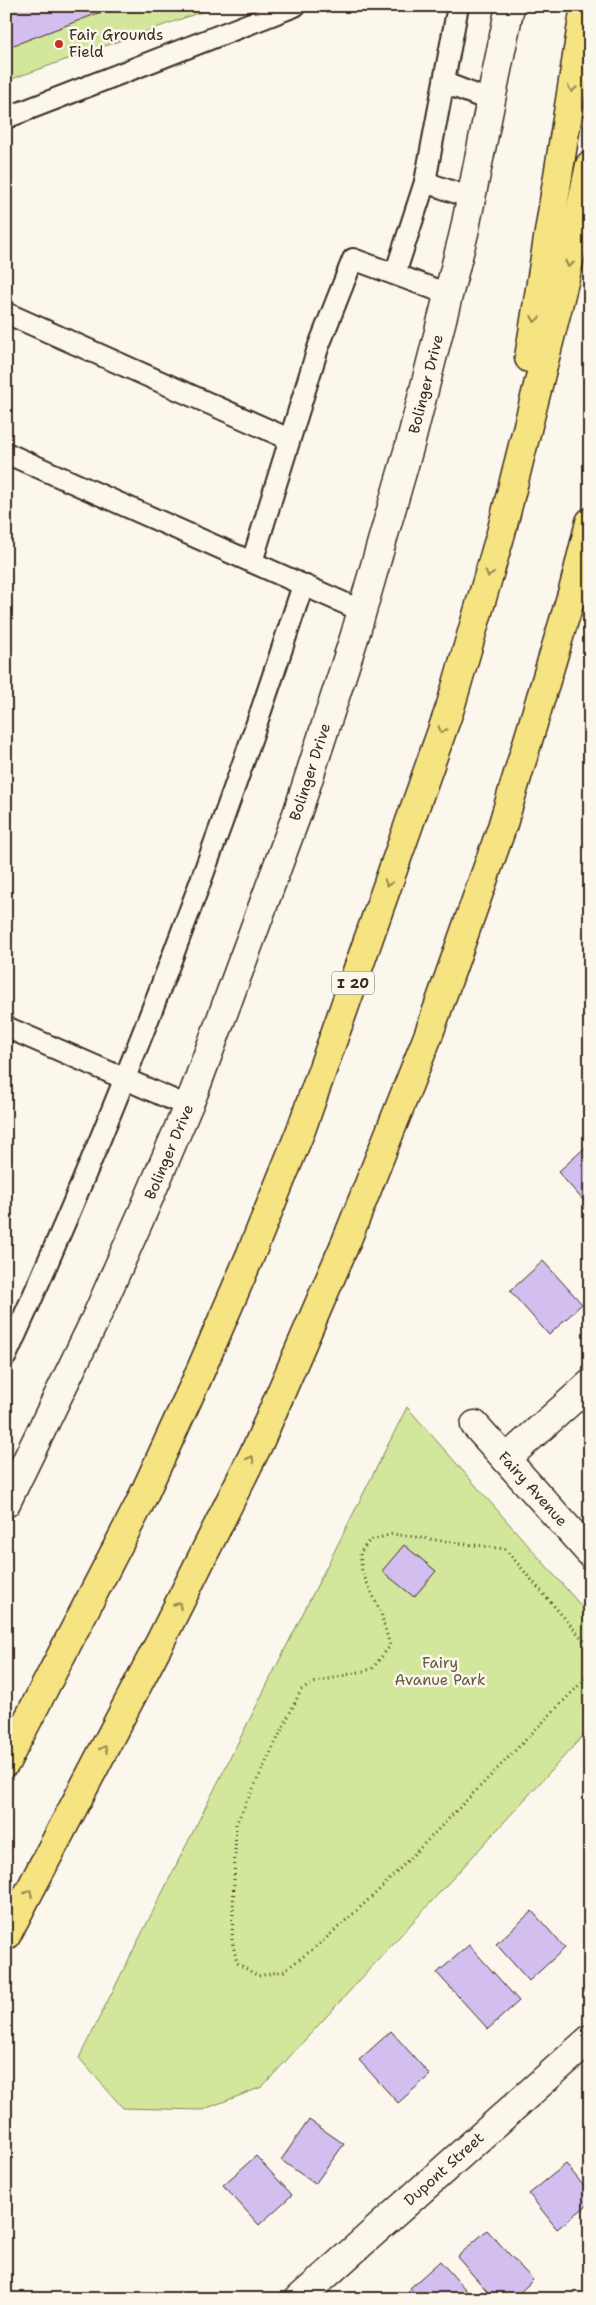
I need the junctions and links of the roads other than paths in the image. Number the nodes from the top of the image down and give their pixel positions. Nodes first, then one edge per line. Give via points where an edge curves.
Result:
1 (295, 6) edge
2 (458, 6) edge
3 (510, 6) edge
4 (585, 6) edge
5 (445, 83) junction
6 (491, 101) junction
7 (6, 118) edge
8 (590, 165) edge
9 (425, 182) junction
10 (471, 198) junction
11 (395, 274) junction
12 (448, 294) junction
13 (6, 313) edge
14 (289, 439) junction
15 (6, 453) edge
16 (590, 522) edge
17 (501, 532) junction
18 (252, 562) junction
19 (303, 584) junction
20 (362, 611) junction
21 (6, 1027) edge
22 (124, 1079) junction
23 (188, 1106) junction
24 (6, 1356) edge
25 (590, 1384) edge
26 (475, 1425) dead end
27 (506, 1459) junction
28 (6, 1503) edge
29 (590, 1553) edge
30 (6, 1762) edge
31 (6, 1936) edge
32 (590, 2039) edge
33 (299, 2299) edge

1 - 7 lane
2 - 5 lane
3 - 6 street, Bolinger Drive
4 -> 17 highway
5 - 6 lane
5 - 9 lane
6 - 10 street, Bolinger Drive
8 -> 17 highway, I 20 via 573,246
9 - 10 lane
9 - 11 lane
10 - 12 street, Bolinger Drive
11 - 12 lane
11 - 14 lane via 353,259 318,348
12 - 20 street, Bolinger Drive via 411,441
13 - 14 lane
14 - 18 lane
15 - 18 lane
31 -> 16 highway via 259,1444 346,1242 428,1036 502,827 574,587
17 -> 30 highway, I 20 via 450,708 301,1130 196,1381 139,1504
18 - 19 lane
19 - 20 lane
19 - 22 lane via 220,831
20 - 23 street, Bolinger Drive via 298,811
21 - 22 lane
22 - 23 lane
22 - 24 lane via 62,1232
23 - 28 street, Bolinger Drive via 94,1322
25 - 27 street
26 - 27 street, Fairy Avenue
27 - 29 street, Fairy Avenue
32 - 33 street, Dupont Street

